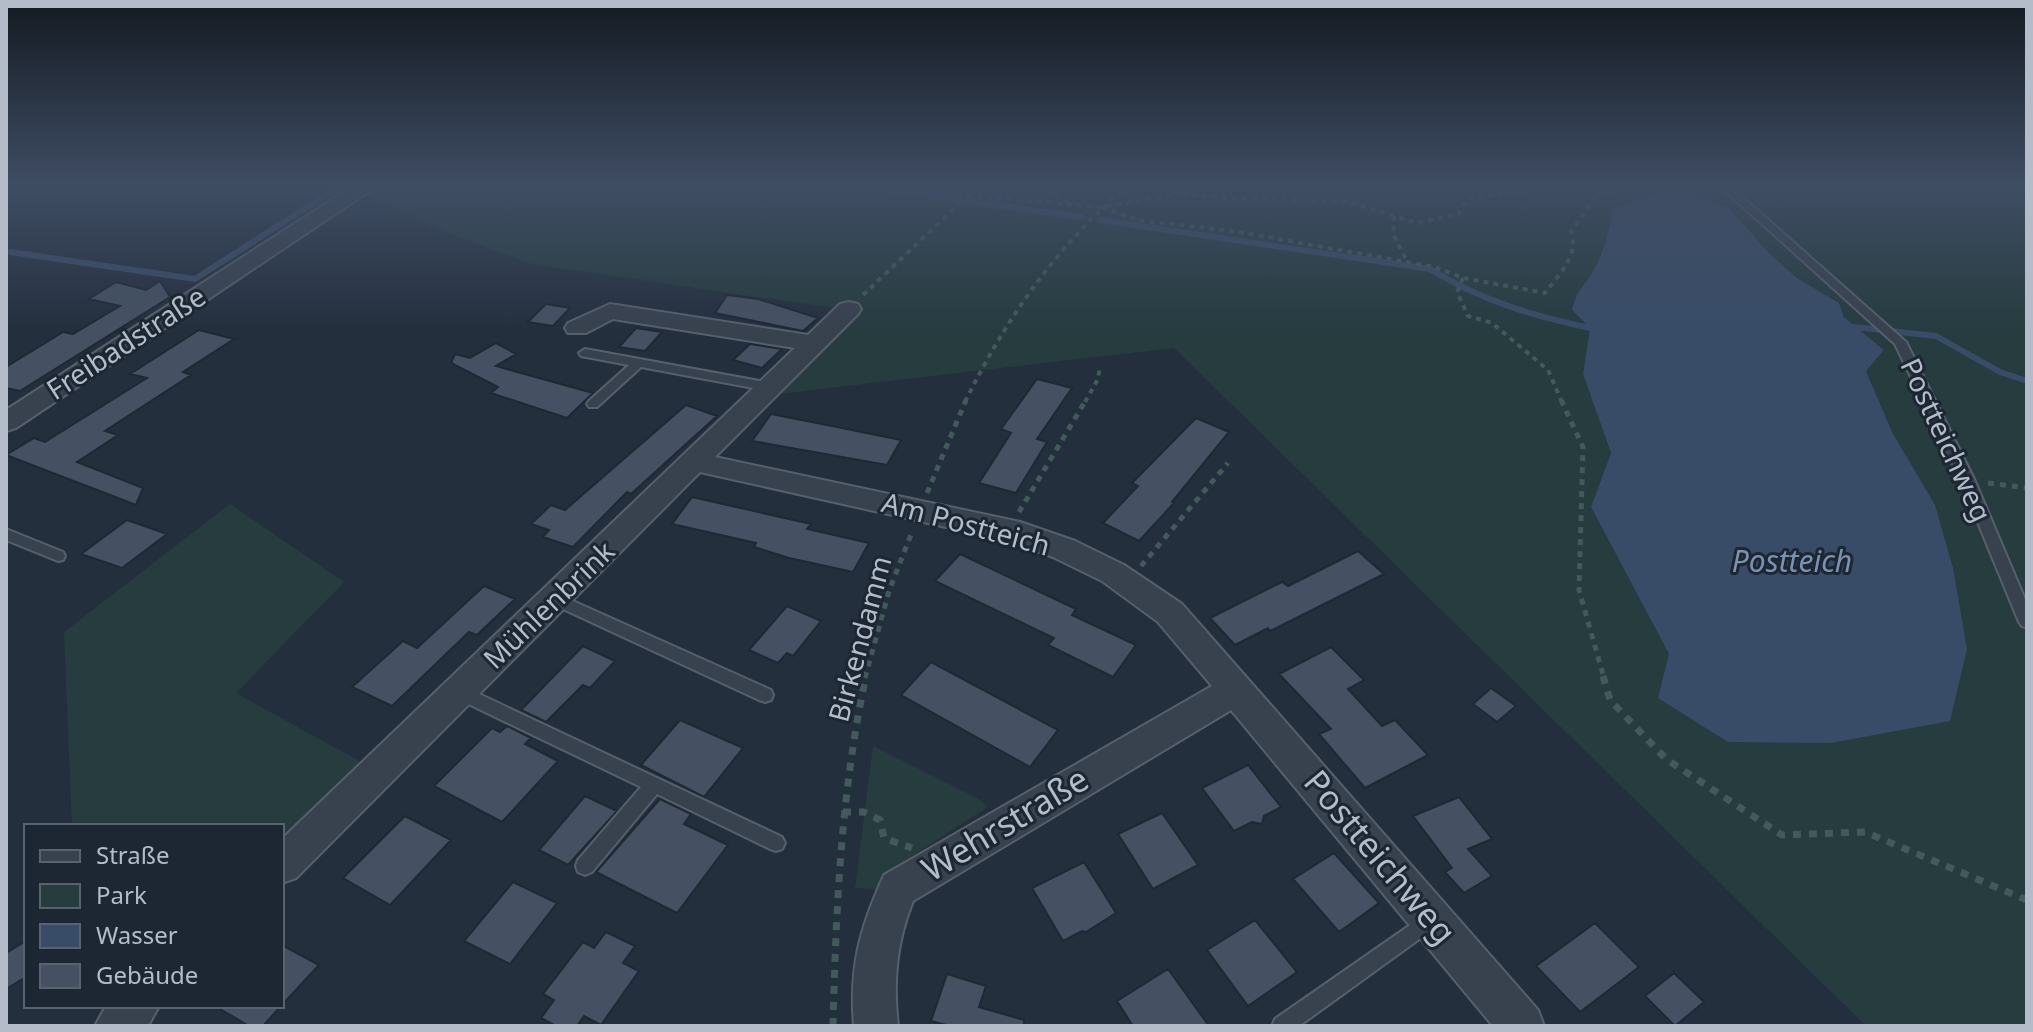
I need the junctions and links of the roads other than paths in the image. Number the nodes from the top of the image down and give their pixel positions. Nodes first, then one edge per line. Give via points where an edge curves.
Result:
1 (293, 234) edge
2 (1779, 234) edge
3 (849, 309) road end
4 (577, 328) dead end
5 (814, 343) junction
6 (585, 353) dead end
7 (638, 363) junction
8 (770, 387) junction
9 (593, 404) dead end
10 (6, 422) edge
11 (695, 462) junction
12 (6, 534) edge
13 (58, 556) dead end
14 (555, 599) junction
15 (2027, 622) edge
16 (1237, 689) junction
17 (459, 692) junction
18 (765, 695) dead end
19 (654, 785) junction
20 (776, 843) dead end
21 (284, 863) edge
22 (585, 866) dead end
23 (1433, 919) junction
24 (135, 1008) edge
25 (117, 1026) edge
26 (876, 1026) edge
27 (1282, 1026) edge
28 (1522, 1026) edge

1 - 10 street, Freibadstraße
2 - 15 lane, Postteichweg via 1900,342 1967,479
3 - 5 street, Mühlenbrink
4 - 5 street via 610,311
5 - 8 street, Mühlenbrink
6 - 7 lane
7 - 8 lane
7 - 9 lane
8 - 11 street, Mühlenbrink
11 - 14 street, Mühlenbrink
11 - 16 street, Am Postteich via 922,509 1064,549 1128,582 1170,613
12 - 13 lane
14 - 17 street, Mühlenbrink
14 - 18 lane
16 - 23 street, Postteichweg
16 - 26 street, Wehrstraße via 898,888 880,930 871,983
17 - 19 lane
17 - 21 street, Mühlenbrink
19 - 20 lane
19 - 22 lane
23 - 27 lane
23 - 28 street, Postteichweg
24 - 25 street

